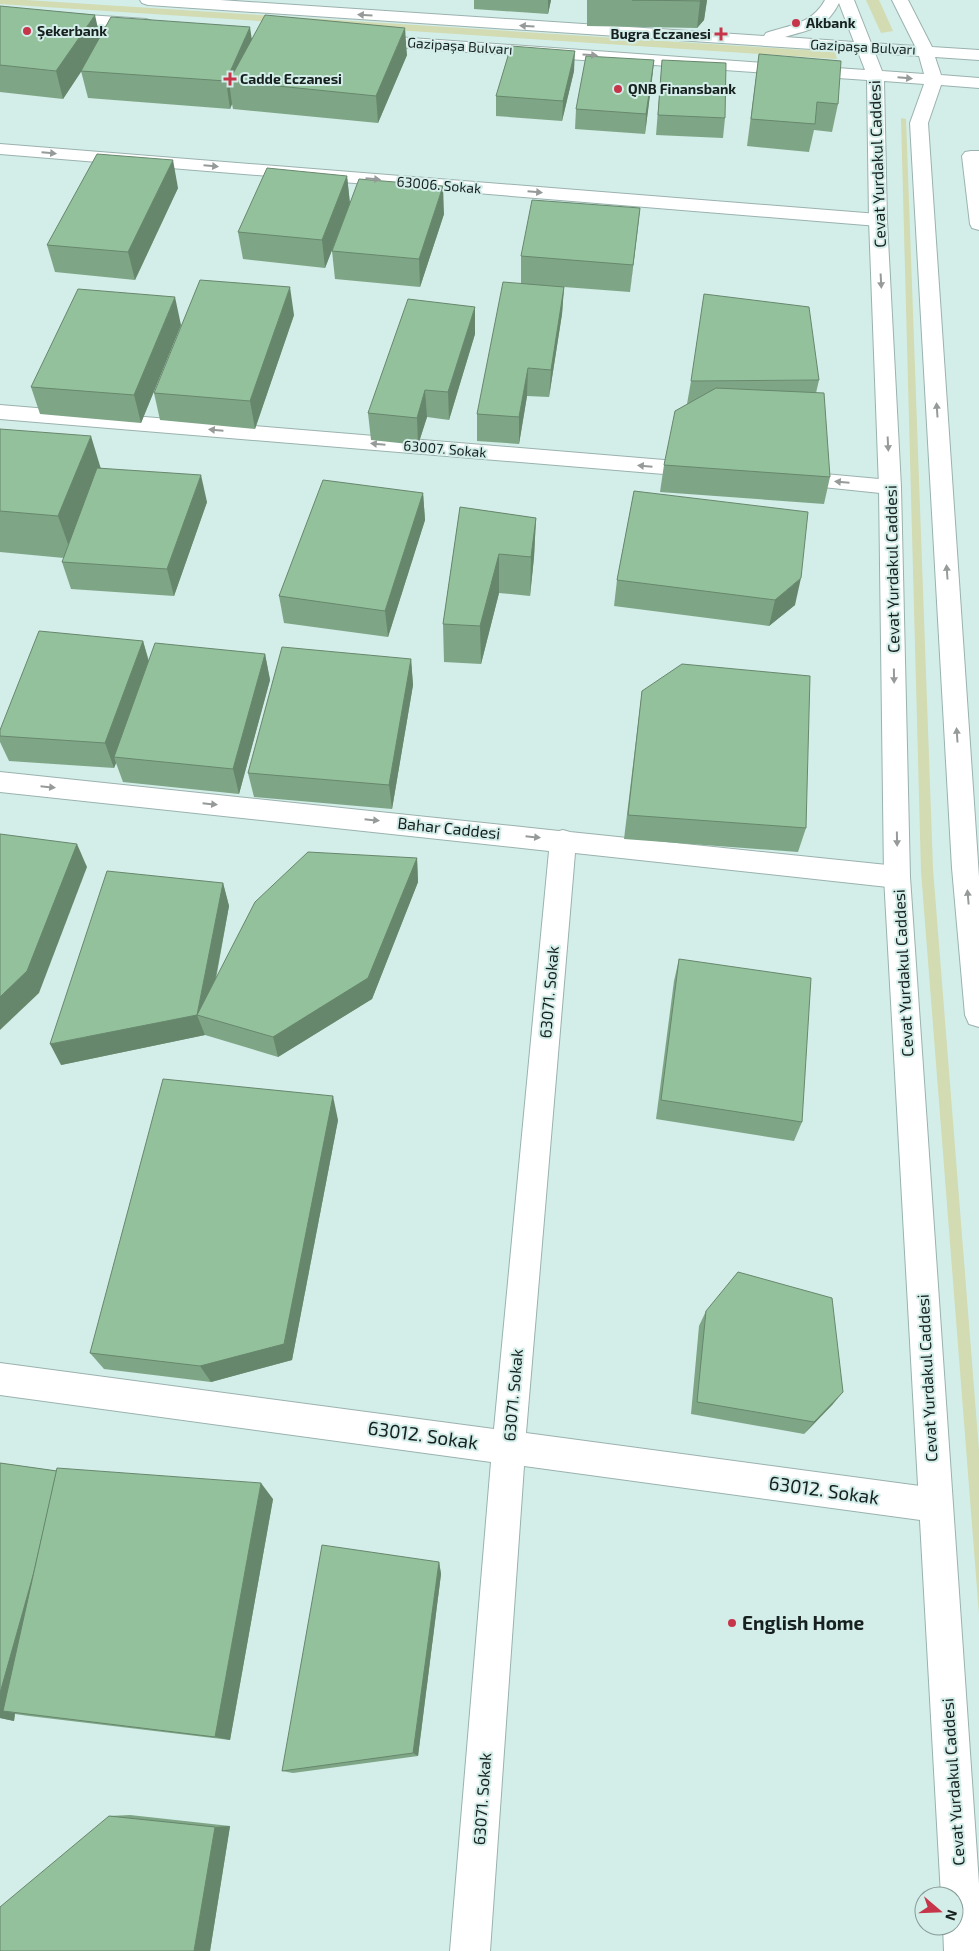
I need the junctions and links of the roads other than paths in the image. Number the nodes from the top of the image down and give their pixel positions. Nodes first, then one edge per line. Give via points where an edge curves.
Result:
1 (148, 0) edge
2 (833, 0) edge
3 (846, 0) edge
4 (900, 0) edge
5 (0, 14) edge
6 (157, 25) edge
7 (353, 39) edge
8 (751, 41) junction
9 (866, 47) junction
10 (925, 50) junction
11 (979, 55) edge
12 (875, 75) junction
13 (934, 80) junction
14 (979, 83) edge
15 (0, 149) edge
16 (979, 156) edge
17 (878, 220) junction
18 (979, 224) edge
19 (0, 412) edge
20 (722, 472) edge
21 (772, 476) edge
22 (890, 487) junction
23 (0, 782) edge
24 (563, 840) junction
25 (972, 868) edge
26 (897, 877) junction
27 (979, 1015) edge
28 (0, 1378) edge
29 (508, 1446) junction
30 (935, 1505) junction
31 (470, 1951) edge
32 (964, 1951) edge

8 -> 1 main road, Gazipaşa Bulvarı
2 - 8 main road via 825,15 813,23
3 - 9 main road, Cevat Yurdakul Caddesi
4 - 10 main road
5 - 6 main road
7 -> 12 main road, Gazipaşa Bulvarı
8 - 9 main road, Gazipaşa Bulvarı
9 - 10 main road, Gazipaşa Bulvarı
9 - 12 main road, Cevat Yurdakul Caddesi
10 - 11 main road, Gazipaşa Bulvarı
10 - 13 main road
12 -> 13 main road, Gazipaşa Bulvarı
12 - 17 main road, Cevat Yurdakul Caddesi
13 - 14 main road, Gazipaşa Bulvarı
25 -> 13 main road via 919,122
15 -> 17 main road, 63006. Sokak
16 - 18 main road via 971,156
17 -> 22 main road, Cevat Yurdakul Caddesi
20 -> 19 main road, 63007. Sokak
22 -> 21 main road
22 -> 26 main road, Cevat Yurdakul Caddesi
23 -> 24 main road, Bahar Caddesi
24 - 26 main road, Bahar Caddesi
24 - 29 main road, 63071. Sokak
27 -> 25 main road
26 - 30 main road, Cevat Yurdakul Caddesi
28 - 29 main road, 63012. Sokak
29 - 30 main road, 63012. Sokak
29 - 31 main road, 63071. Sokak
30 - 32 main road, Cevat Yurdakul Caddesi

